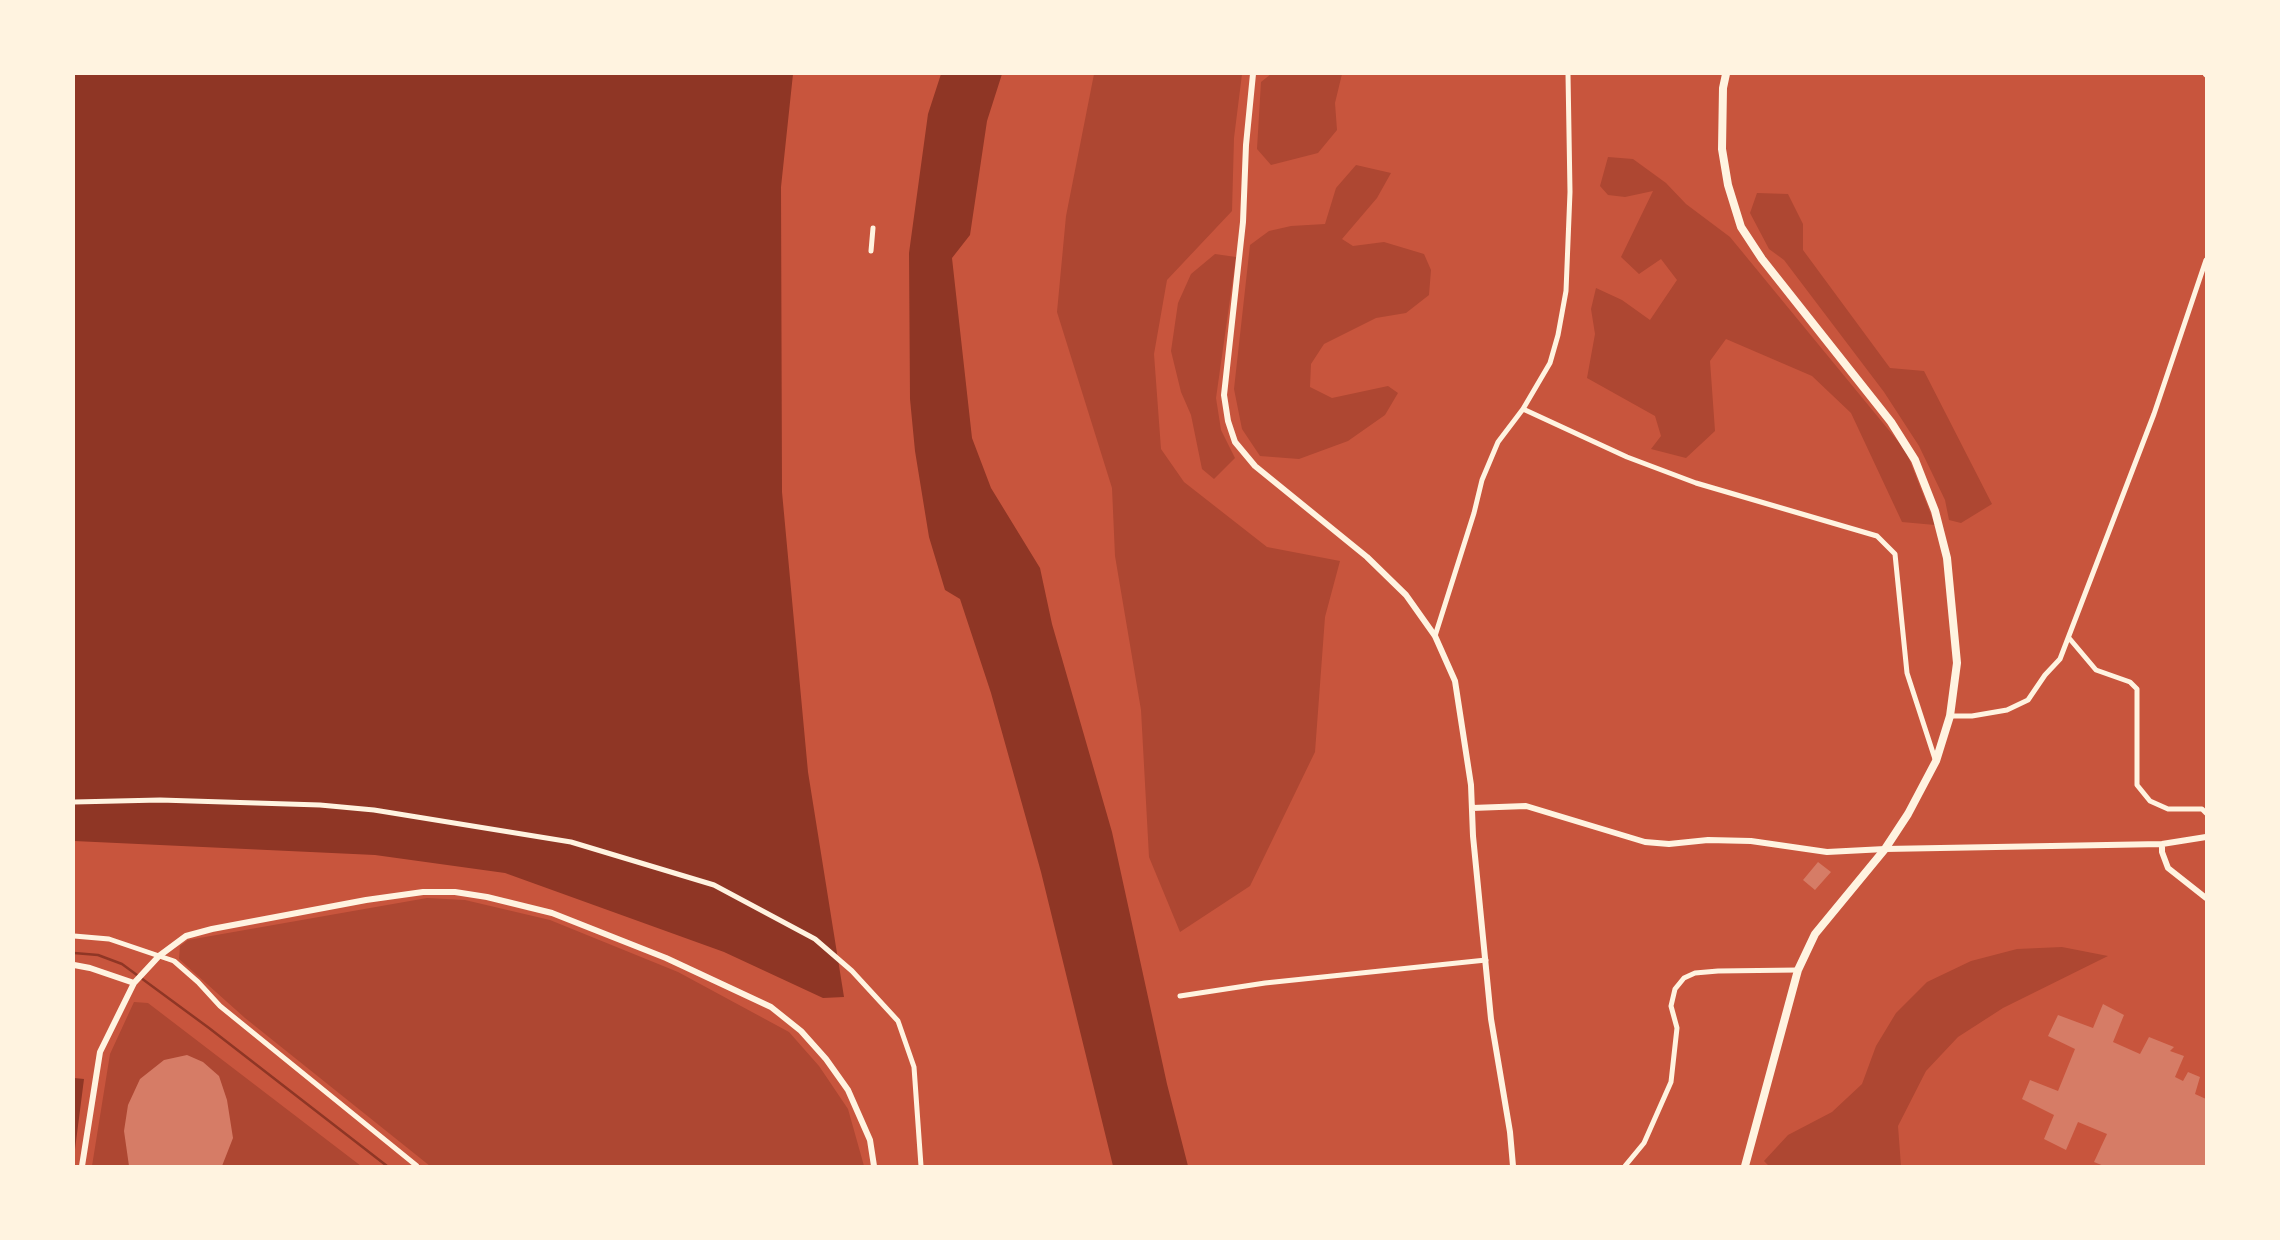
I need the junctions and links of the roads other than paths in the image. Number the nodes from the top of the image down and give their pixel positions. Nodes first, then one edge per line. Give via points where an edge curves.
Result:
1 (1253, 74) edge
2 (1568, 74) edge
3 (1726, 74) edge
4 (873, 228) dead end
5 (871, 251) dead end
6 (2207, 260) edge
7 (1523, 409) junction
8 (1435, 636) junction
9 (2068, 638) junction
10 (1950, 716) junction
11 (1936, 761) junction
12 (74, 802) edge
13 (1472, 808) junction
14 (2207, 813) edge
15 (2207, 837) edge
16 (2162, 844) junction
17 (1885, 849) junction
18 (2207, 898) edge
19 (74, 936) edge
20 (159, 956) junction
21 (1486, 960) junction
22 (74, 965) edge
23 (1798, 970) junction
24 (134, 983) junction
25 (1180, 996) dead end
26 (82, 1167) edge
27 (417, 1167) edge
28 (874, 1167) edge
29 (921, 1167) edge
30 (1513, 1167) edge
31 (1625, 1167) edge
32 (1745, 1167) edge

1 - 8 street via 1224,395 1228,421 1235,442 1255,466 1367,557 1406,595
2 - 7 street via 1566,291 1549,363
3 - 10 main road via 1722,149 1741,227 1891,422 1926,486 1947,558 1957,663
4 - 5 street
6 - 9 street
7 - 8 street via 1498,442 1482,480
7 - 11 street via 1696,483 1877,536 1895,554 1907,673
8 - 13 street via 1455,681
9 - 10 street via 2060,659 2028,700 2007,710
9 - 14 street via 2096,670 2137,689 2137,785 2150,801 2168,809
10 - 11 main road
11 - 17 main road
12 - 29 street via 160,800 374,810 571,842 714,886 815,939 898,1021 914,1067
13 - 17 street via 1526,806 1645,842 1751,841 1827,852
13 - 21 street
15 - 16 street
16 - 17 street
16 - 18 street via 2168,868
17 - 23 main road via 1815,934
19 - 20 street via 109,939
20 - 24 street
20 - 27 street via 174,961 220,1006
20 - 28 street via 186,936 212,929 423,892 466,894 552,913 666,958 771,1007 801,1031 848,1090 870,1140
21 - 25 street
21 - 30 street
22 - 24 street
23 - 31 street via 1718,971 1684,978 1675,989 1671,1006 1677,1028 1671,1082 1644,1143
23 - 32 main road
24 - 26 street via 100,1052

